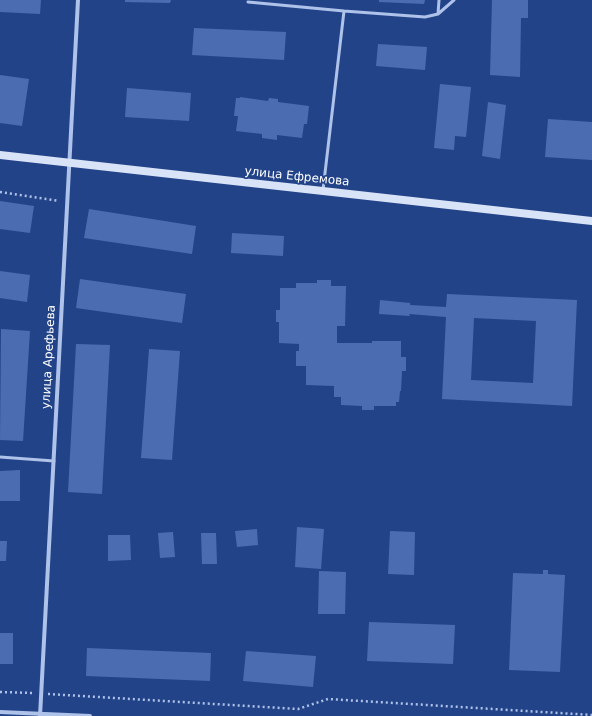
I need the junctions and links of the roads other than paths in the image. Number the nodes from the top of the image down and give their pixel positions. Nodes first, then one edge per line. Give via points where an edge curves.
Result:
1 (78, 0) edge
2 (439, 0) edge
3 (454, 0) edge
4 (248, 2) dead end
5 (344, 11) junction
6 (438, 14) junction
7 (0, 155) edge
8 (69, 164) junction
9 (323, 192) junction
10 (592, 221) edge
11 (0, 456) edge
12 (54, 461) junction
13 (0, 712) edge
14 (40, 714) edge
15 (90, 716) edge

1 - 8 street, улица Арефьева
2 - 6 lane
3 - 6 lane
4 - 5 lane
5 - 6 lane via 425,17
5 - 9 lane
7 - 8 street, улица Ефремова
8 - 9 street, улица Ефремова
8 - 12 street, улица Арефьева
9 - 10 street, улица Ефремова
11 - 12 lane
12 - 14 street, улица Арефьева
13 - 14 street
14 - 15 street

